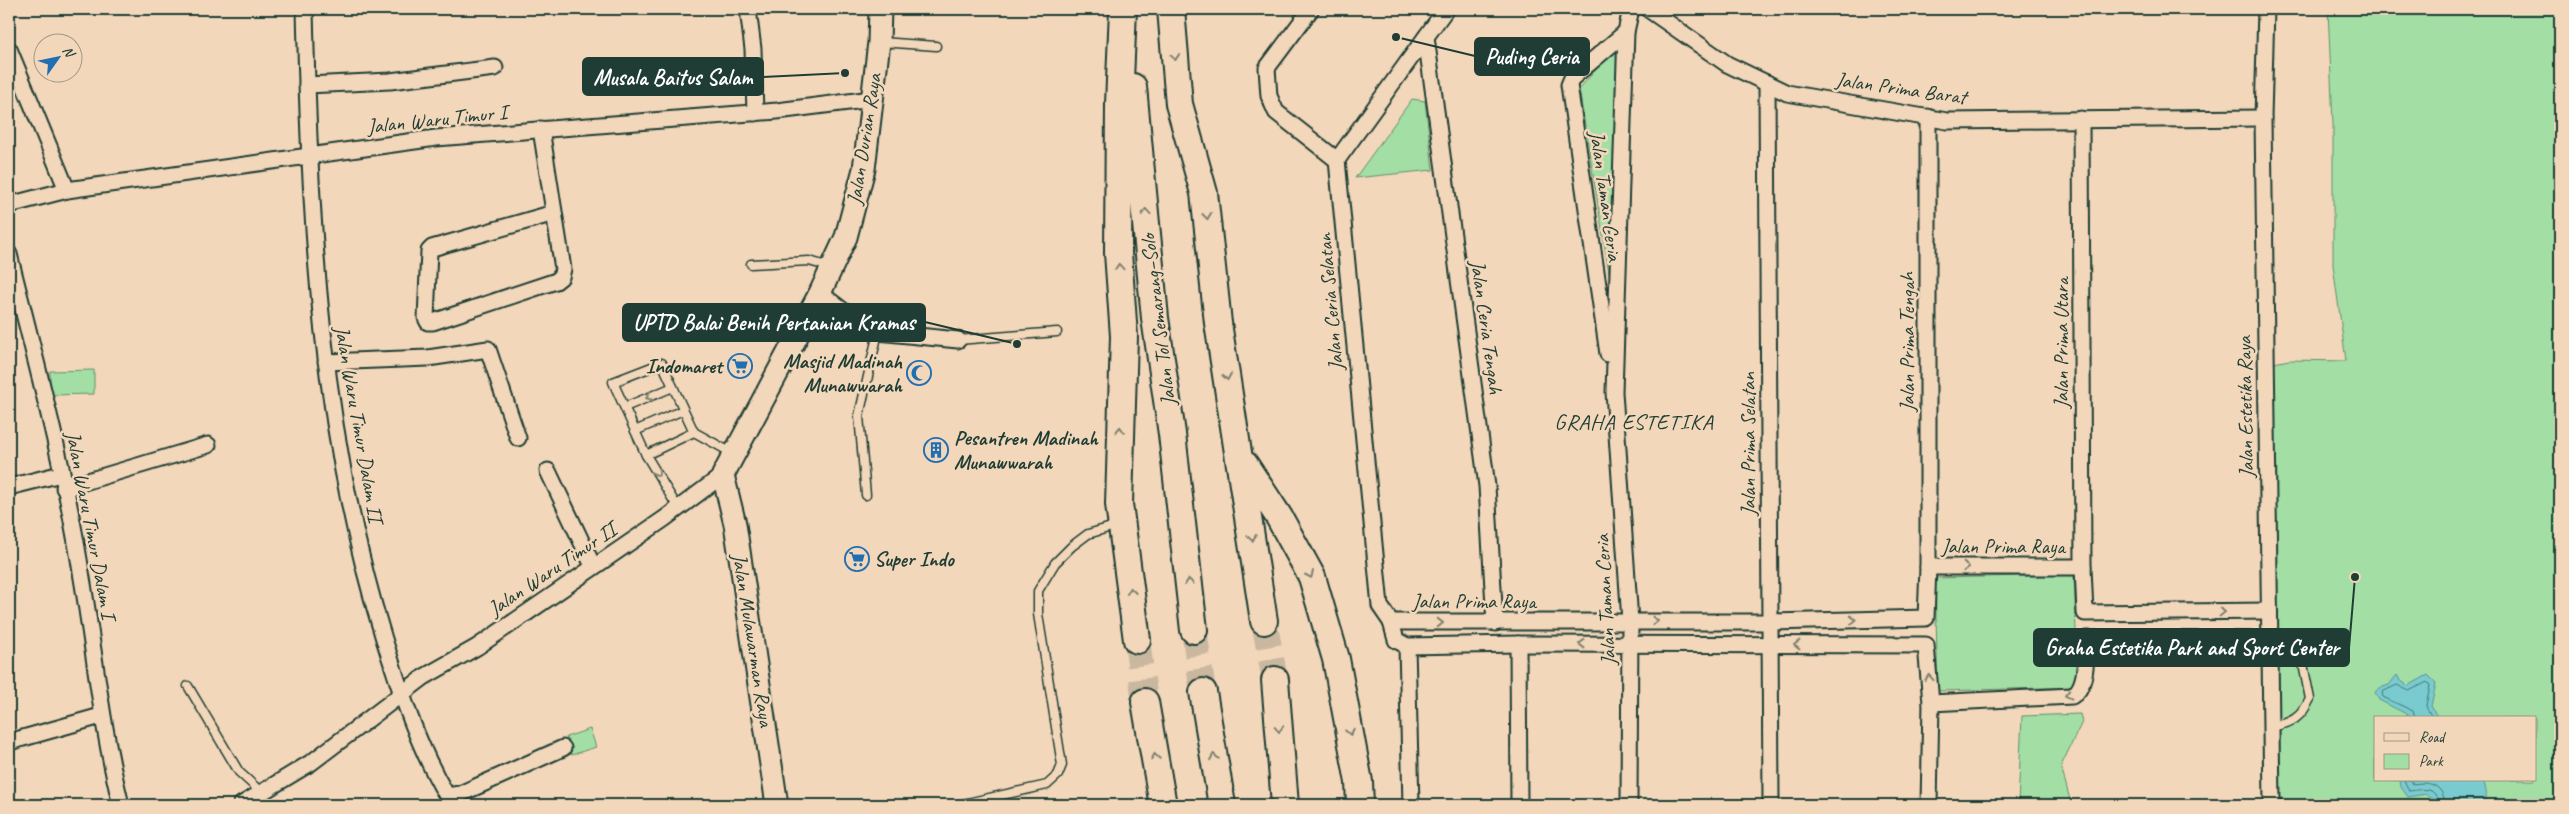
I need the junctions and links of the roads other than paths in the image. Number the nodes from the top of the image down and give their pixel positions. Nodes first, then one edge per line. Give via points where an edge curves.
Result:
1 (305, 9) edge
2 (748, 9) edge
3 (880, 9) edge
4 (1124, 9) edge
5 (1171, 9) edge
6 (1310, 9) edge
7 (1446, 9) edge
8 (1631, 9) edge
9 (1648, 9) edge
10 (2266, 9) edge
11 (1626, 32) junction
12 (1426, 37) junction
13 (879, 42) junction
14 (936, 46) dead end
15 (9, 49) edge
16 (495, 68) dead end
17 (1767, 83) junction
18 (307, 85) junction
19 (872, 99) junction
20 (754, 113) junction
21 (1928, 117) junction
22 (2263, 118) junction
23 (2081, 119) junction
24 (541, 129) junction
25 (312, 155) junction
26 (1337, 160) junction
27 (67, 190) junction
28 (9, 205) edge
29 (554, 213) junction
30 (9, 254) edge
31 (751, 264) dead end
32 (830, 268) junction
33 (820, 293) junction
34 (878, 332) junction
35 (1057, 332) dead end
36 (958, 340) joint
37 (326, 362) junction
38 (673, 387) junction
39 (1614, 392) junction
40 (625, 407) junction
41 (683, 410) junction
42 (635, 431) junction
43 (694, 432) junction
44 (518, 438) dead end
45 (208, 444) dead end
46 (734, 454) junction
47 (646, 455) junction
48 (1240, 458) junction
49 (548, 472) dead end
50 (723, 475) junction
51 (62, 481) junction
52 (9, 487) edge
53 (866, 495) dead end
54 (678, 508) junction
55 (1122, 524) junction
56 (593, 566) junction
57 (2082, 566) junction
58 (1928, 567) junction
59 (2269, 611) junction
60 (2085, 613) junction
61 (1926, 618) junction
62 (1264, 621) tunnel mouth
63 (1630, 621) junction
64 (1391, 622) junction
65 (1770, 622) junction
66 (1495, 623) junction
67 (1194, 630) tunnel mouth
68 (2087, 639) junction
69 (1137, 640) tunnel mouth
70 (1518, 644) junction
71 (1630, 644) junction
72 (1771, 644) junction
73 (1926, 645) junction
74 (2269, 645) junction
75 (1407, 646) junction
76 (1275, 680) tunnel mouth
77 (188, 686) dead end
78 (1204, 692) tunnel mouth
79 (401, 693) junction
80 (1145, 702) tunnel mouth
81 (1931, 703) junction
82 (101, 716) junction
83 (2271, 727) junction
84 (9, 742) edge
85 (563, 748) dead end
86 (262, 792) junction
87 (447, 801) edge
88 (121, 805) edge
89 (241, 805) edge
90 (777, 805) edge
91 (958, 805) edge
92 (1162, 805) edge
93 (1222, 805) edge
94 (1285, 805) edge
95 (1360, 805) edge
96 (1412, 805) edge
97 (1519, 805) edge
98 (1629, 805) edge
99 (1771, 805) edge
100 (1929, 805) edge
101 (2272, 805) edge

1 - 18 street, Jalan Waru Timur Dalam II
2 - 20 street via 753,48
3 - 13 main road, Jalan Durian Raya
55 -> 4 highway via 1118,474 1124,336 1118,253
67 -> 4 highway, Jalan Tol Semarang–Solo via 1155,318
5 -> 48 highway via 1179,104 1204,193 1218,323
6 - 26 street via 1267,68 1269,96 1276,112
7 - 12 street
8 - 11 street, Jalan Taman Ceria
9 - 17 street, Jalan Prima Barat via 1727,64
10 - 22 street, Jalan Estetika Raya
11 - 39 street, Jalan Taman Ceria
11 - 39 street, Jalan Taman Ceria via 1572,78 1569,86
12 - 26 street
12 - 66 street, Jalan Ceria Tengah via 1487,486
13 - 14 lane
13 - 19 main road, Jalan Durian Raya
15 - 27 street
16 - 18 street via 390,81
17 - 21 street, Jalan Prima Barat via 1787,92
17 - 65 street, Jalan Prima Selatan
18 - 25 street, Jalan Waru Timur Dalam II
19 - 20 street, Jalan Waru Timur I
19 - 32 main road, Jalan Durian Raya via 864,169 846,237
20 - 24 street, Jalan Waru Timur I
21 - 23 street, Jalan Prima Barat via 1947,121
21 - 58 street, Jalan Prima Tengah
22 - 23 street, Jalan Prima Barat
22 - 59 street, Jalan Estetika Raya
23 - 57 street, Jalan Prima Utara
24 - 25 street, Jalan Waru Timur I via 436,138
24 - 29 street
25 - 27 street, Jalan Waru Timur I
25 - 37 street, Jalan Waru Timur Dalam II via 313,232
26 - 64 street, Jalan Ceria Selatan via 1380,606
27 - 28 street, Jalan Waru Timur I
29 - 29 street via 563,269 561,277 472,310 428,322 428,262 432,248
30 - 51 street, Jalan Waru Timur Dalam I via 49,414
31 - 32 lane via 809,260
32 - 33 main road, Jalan Durian Raya
33 - 34 street via 859,323
33 - 46 main road, Jalan Durian Raya
34 - 36 street
34 - 53 lane via 859,416
35 - 36 lane
37 - 44 street via 428,358 488,349
37 - 79 street, Jalan Waru Timur Dalam II via 345,491 375,609
38 -> 40 lane
38 - 40 lane via 662,364 614,382
38 - 41 lane
39 - 63 street, Jalan Taman Ceria
40 - 42 lane
41 - 42 lane
41 - 43 lane
42 - 47 lane
43 - 46 lane
43 - 47 lane
45 - 51 street
46 - 50 main road, Jalan Durian Raya
47 -> 54 lane
48 -> 62 highway
48 -> 95 highway via 1279,517 1312,577 1336,659 1360,782
49 - 56 street
50 - 54 street, Jalan Waru Timur II
50 - 90 main road, Jalan Mulawarman Raya via 736,524
51 - 52 street
51 - 82 street, Jalan Waru Timur Dalam I via 82,577
54 - 56 street, Jalan Waru Timur II
69 -> 55 highway
55 - 91 lane via 1088,534 1072,546 1056,563 1038,591 1038,614 1062,765 1058,775 1047,784
56 - 79 street, Jalan Waru Timur II via 476,647
58 -> 57 street, Jalan Prima Raya
57 - 60 street, Jalan Prima Raya
58 - 61 street, Jalan Prima Raya
60 -> 59 street
59 - 74 street, Jalan Estetika Raya
60 - 68 street, Jalan Prima Raya
65 -> 61 street, Jalan Prima Raya
61 - 73 street, Jalan Prima Raya
63 -> 65 street, Jalan Prima Raya
63 - 66 street, Jalan Prima Raya
63 - 71 street, Jalan Taman Ceria
64 -> 66 street, Jalan Prima Raya
64 - 75 street, Jalan Prima Raya via 1396,640
65 - 72 street, Jalan Prima Selatan
68 - 74 street
68 -> 81 street, Jalan Prima Raya via 2082,685 2072,696
71 -> 70 street, Jalan Prima Raya
70 - 75 street, Jalan Prima Raya
70 - 97 street
71 - 72 street, Jalan Prima Raya
71 - 98 street, Jalan Taman Ceria
73 -> 72 street, Jalan Prima Raya
72 - 99 street, Jalan Prima Selatan
81 -> 73 street, Jalan Prima Raya
74 - 83 street, Jalan Estetika Raya
74 - 83 lane via 2303,664 2310,698 2296,719
75 - 96 street
76 -> 94 highway
77 - 86 lane via 239,772
93 -> 78 highway
79 - 86 street, Jalan Waru Timur II via 312,762
79 - 87 street via 425,757
92 -> 80 highway
81 - 100 street
82 - 84 street
82 - 88 street, Jalan Waru Timur Dalam I
83 - 101 street, Jalan Estetika Raya
85 - 87 street
86 - 89 street, Jalan Waru Timur II

